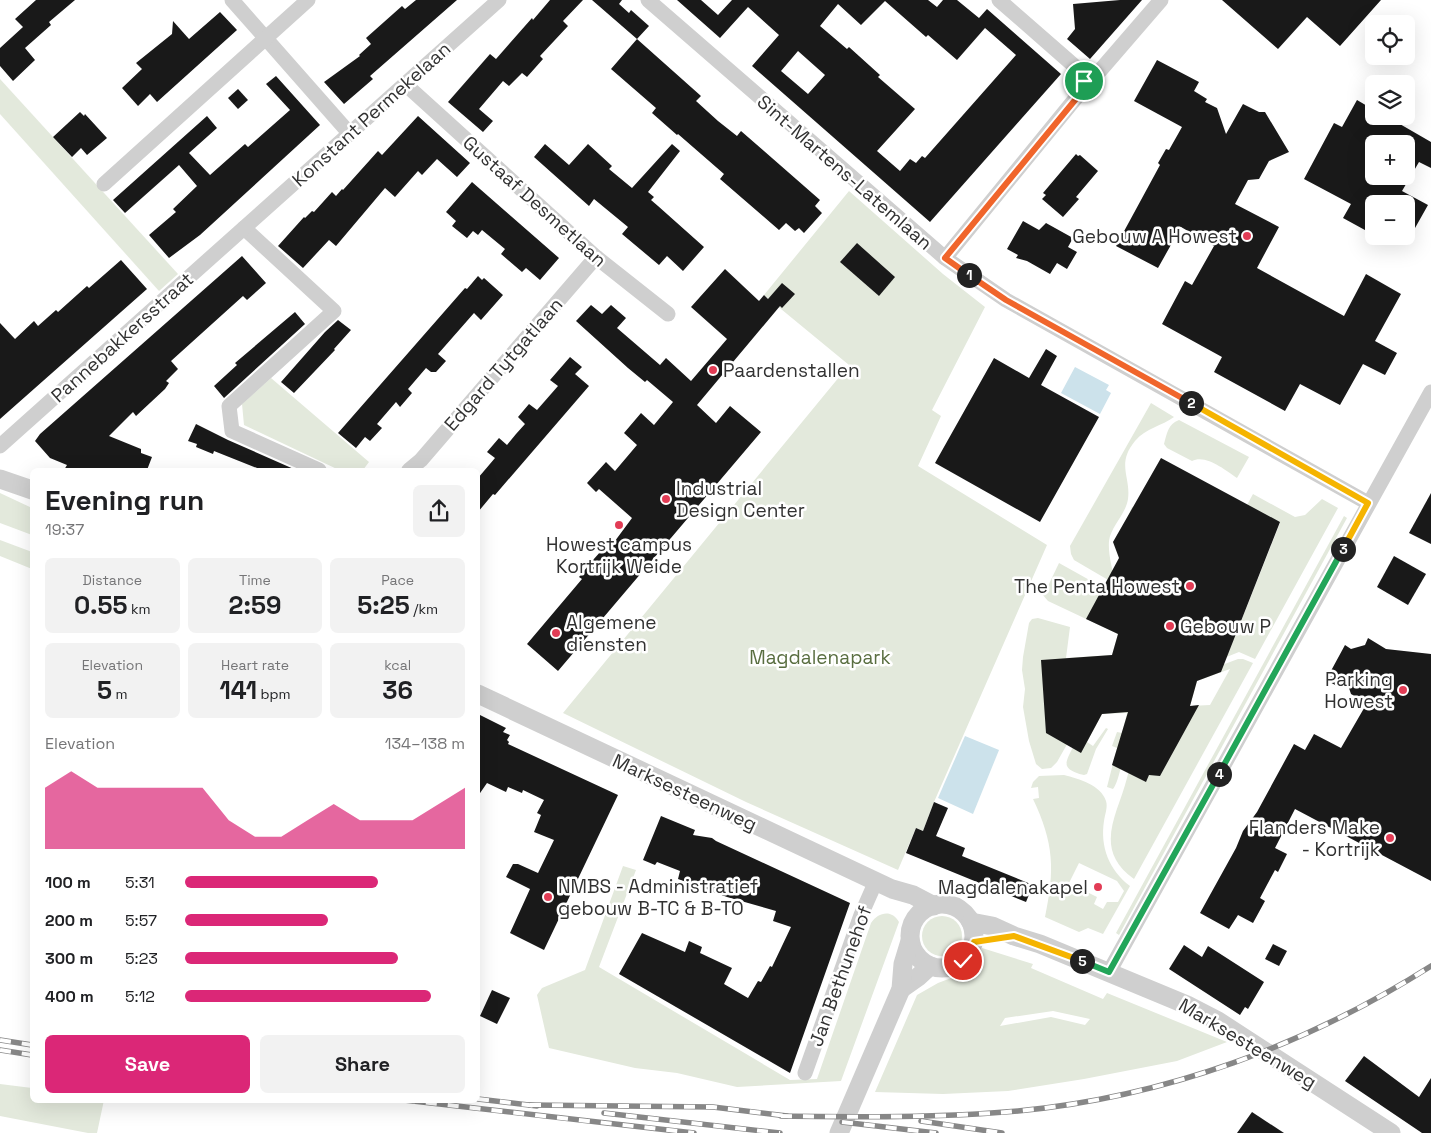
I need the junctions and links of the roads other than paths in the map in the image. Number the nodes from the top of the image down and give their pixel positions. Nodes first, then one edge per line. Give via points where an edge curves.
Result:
1 (232, 0) edge
2 (308, 0) edge
3 (499, 0) edge
4 (648, 0) edge
5 (999, 0) edge
6 (1161, 0) edge
7 (266, 38) junction
8 (1084, 81) junction
9 (405, 84) junction
10 (350, 134) junction
11 (104, 184) dead end
12 (244, 228) junction
13 (596, 257) junction
14 (945, 258) junction
15 (668, 314) dead end
16 (1431, 392) edge
17 (0, 446) edge
18 (315, 468) edge
19 (411, 468) edge
20 (0, 479) edge
21 (30, 489) edge
22 (1368, 503) junction
23 (480, 695) edge
24 (884, 885) junction
25 (934, 906) junction
26 (914, 920) junction
27 (971, 922) junction
28 (1014, 936) junction
29 (910, 941) junction
30 (974, 942) junction
31 (930, 966) junction
32 (1109, 972) junction
33 (901, 989) junction
34 (805, 1073) dead end
35 (839, 1133) edge
36 (1391, 1133) edge

1 - 7 street
2 - 7 street
3 - 9 street, Konstant Permekelaan
4 - 14 street, Sint-Martens-Latemlaan
5 - 8 street via 1079,70
6 - 8 street via 1098,73
7 - 10 street
7 - 11 street
8 - 14 street via 1080,94
9 - 10 street, Konstant Permekelaan
9 - 13 street, Gustaaf Desmetlaan
10 - 12 street, Konstant Permekelaan
12 - 17 street, Pannebakkersstraat
12 - 18 street via 334,311 230,406 232,431
13 - 15 street, Gustaaf Desmetlaan
13 - 19 street, Edgard Tytgatlaan
14 - 22 street, Sint-Martens-Latemlaan via 1006,300
16 - 22 street
20 - 21 street
22 - 32 street
23 - 24 street, Marksesteenweg
24 - 25 street, Marksesteenweg
24 - 26 street, Marksesteenweg
24 - 34 street, Jan Bethunehof via 861,915
25 - 26 street via 920,912
25 - 27 street via 958,908
26 - 29 street
27 - 28 street, Marksesteenweg via 992,926
27 - 30 street
28 - 30 street, Marksesteenweg
28 - 32 street, Marksesteenweg
29 - 31 street via 920,960
29 - 33 street
30 - 31 street via 963,961 952,967
31 - 33 street
32 - 36 street, Marksesteenweg via 1218,1021
33 - 35 street

